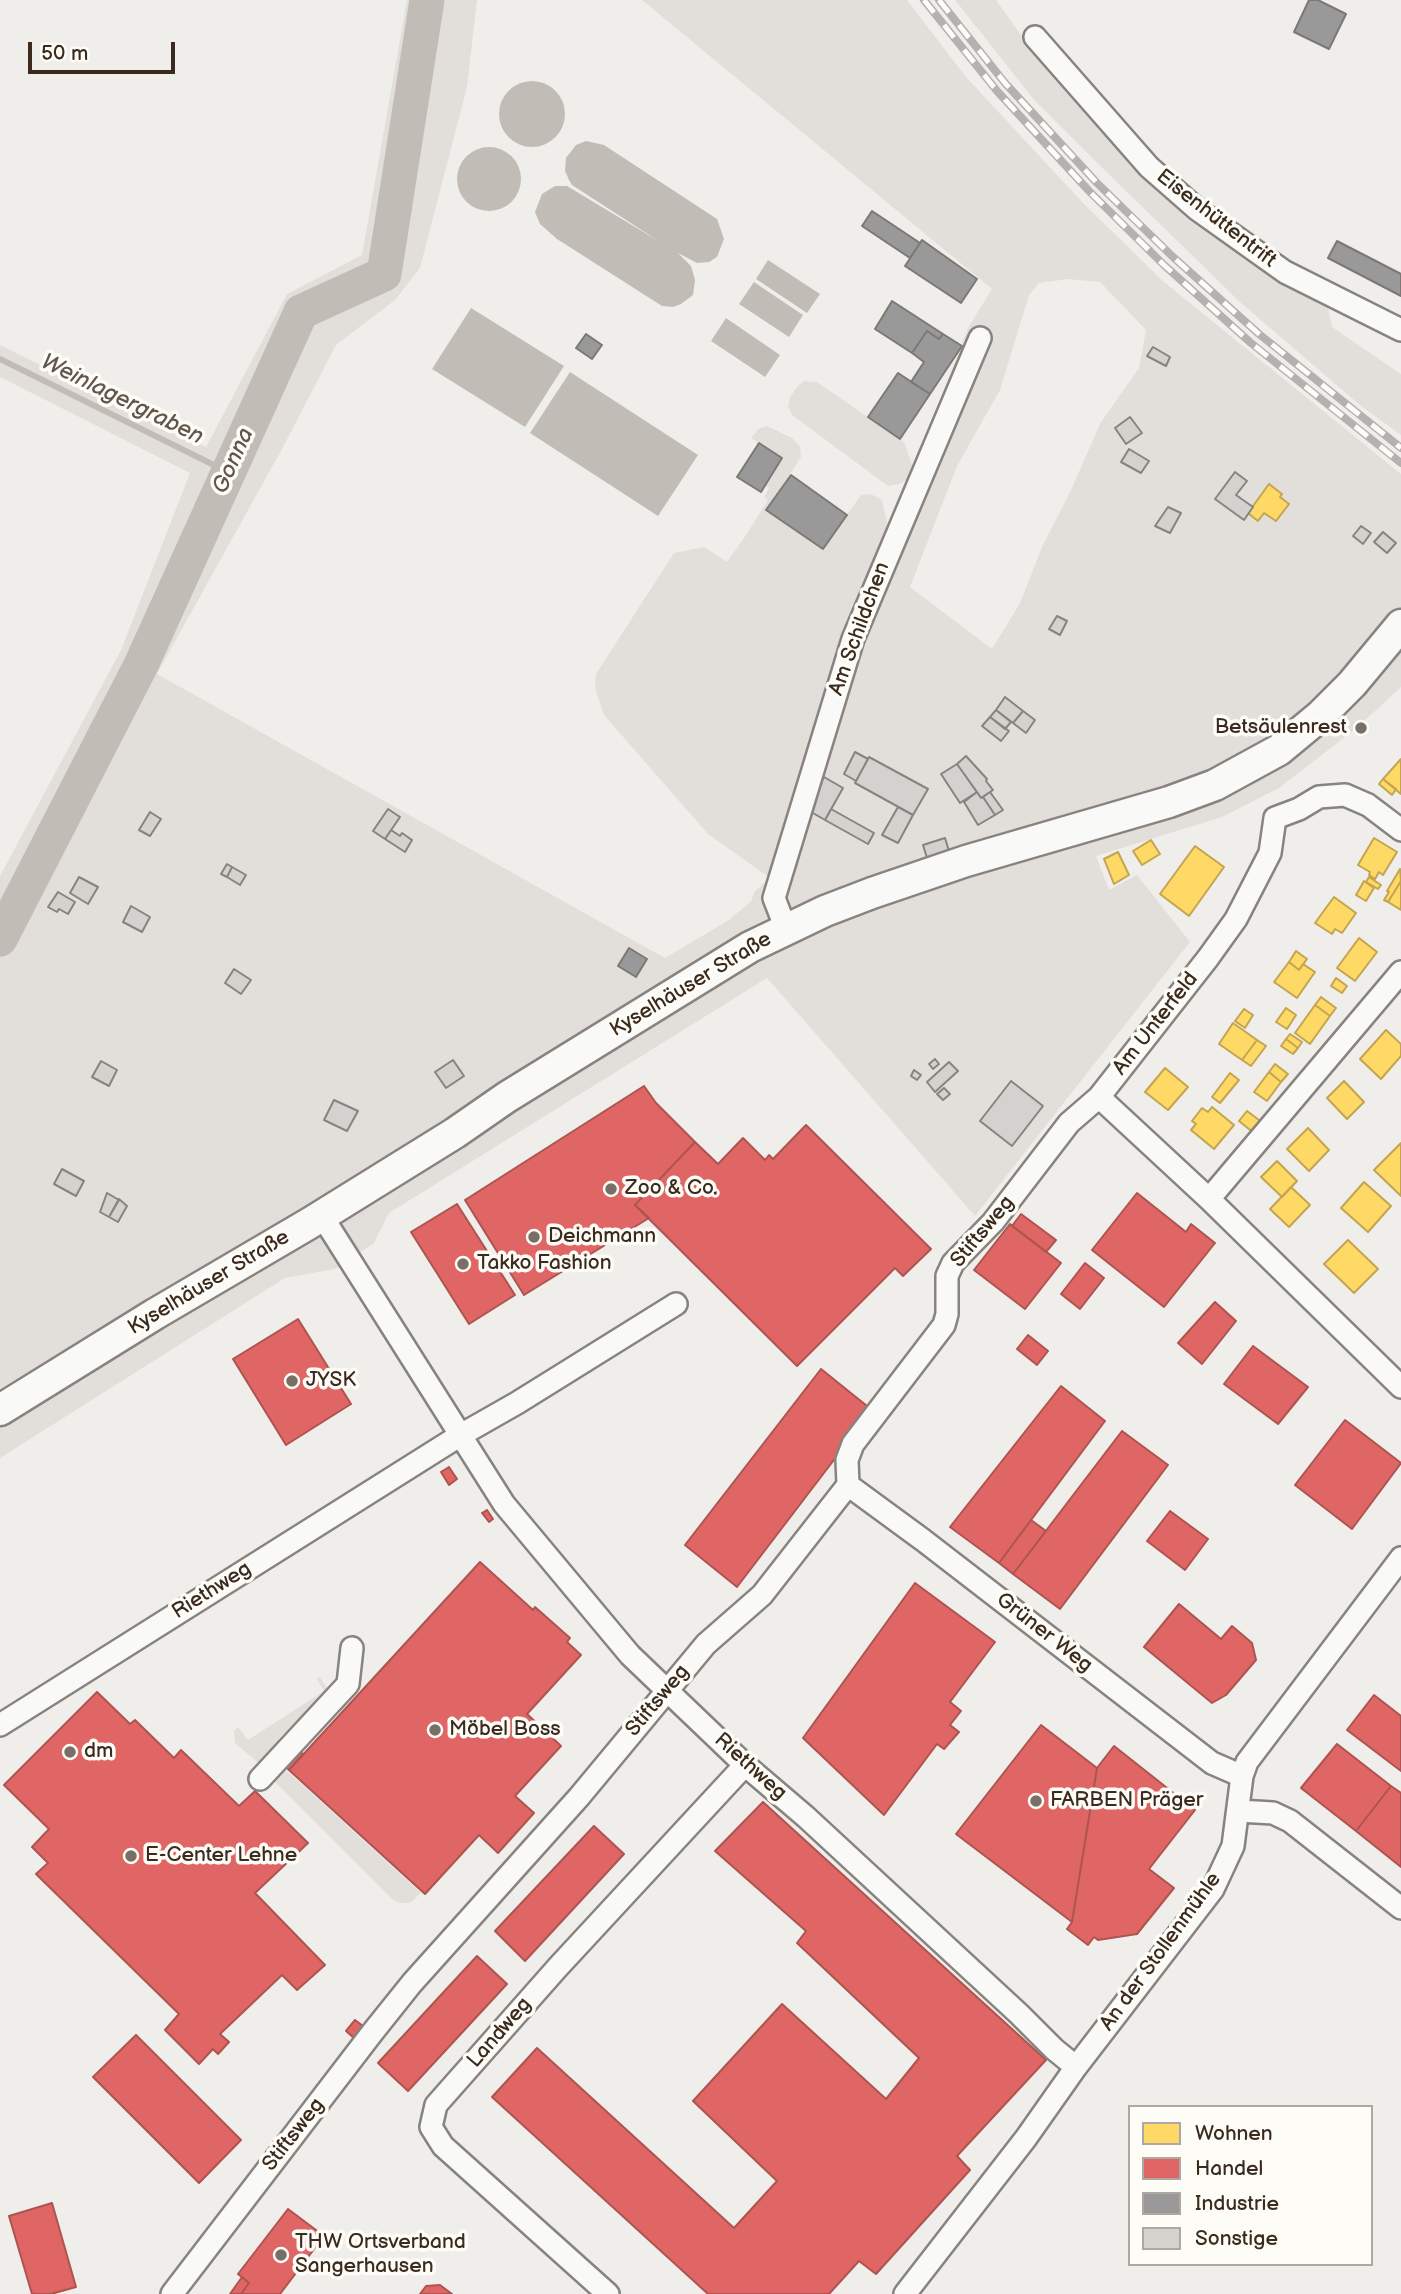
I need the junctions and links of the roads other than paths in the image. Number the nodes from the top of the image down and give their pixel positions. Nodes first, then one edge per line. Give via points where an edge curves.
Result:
1 (1035, 37) dead end
2 (1401, 330) edge
3 (980, 338) dead end
4 (1401, 625) edge
5 (1401, 830) edge
6 (786, 929) junction
7 (1401, 972) edge
8 (1099, 1097) junction
9 (1209, 1199) junction
10 (322, 1216) junction
11 (676, 1304) dead end
12 (1401, 1387) edge
13 (0, 1410) edge
14 (460, 1436) junction
15 (848, 1485) junction
16 (1401, 1558) edge
17 (352, 1648) dead end
18 (667, 1691) junction
19 (0, 1725) edge
20 (745, 1765) junction
21 (1242, 1776) junction
22 (260, 1779) dead end
23 (1239, 1811) junction
24 (1401, 1908) edge
25 (1076, 2067) junction
26 (173, 2294) edge
27 (608, 2294) edge
28 (905, 2294) edge

1 - 2 street, Eisenhüttentrift via 1149,167 1198,211 1285,272
3 - 6 street, Am Schildchen via 853,639 774,898
4 - 6 main road, Kyselhäuser Straße via 1320,716 1279,750 1215,785 966,861
5 - 8 street, Am Unterfeld via 1368,805 1345,795 1319,797 1275,818 1269,853 1236,919
6 - 10 main road, Kyselhäuser Straße via 712,969
7 - 9 street
8 - 9 street, Am Unterfeld
8 - 15 street, Stiftsweg via 1069,1124 993,1223 953,1263 947,1276 944,1325 853,1444 847,1460
9 - 12 street, Am Unterfeld
10 - 13 main road, Kyselhäuser Straße
10 - 14 street, Riethweg
11 - 14 street, Riethweg
14 - 18 street, Riethweg via 522,1528 630,1655
14 - 19 street, Riethweg
15 - 18 street, Stiftsweg via 770,1586 706,1644
15 - 21 street, Grüner Weg via 1212,1763
16 - 21 street, An der Stollenmühle via 1254,1749
17 - 22 street via 348,1684
18 - 20 street, Riethweg
18 - 26 street, Stiftsweg via 396,2003
20 - 25 street, Riethweg
20 - 27 street, Landweg via 436,2105 431,2127 443,2146
21 - 23 street, An der Stollenmühle
23 - 24 street via 1273,1813 1290,1821
23 - 25 street, An der Stollenmühle via 1233,1846 1213,1889
25 - 28 street, An der Stollenmühle

